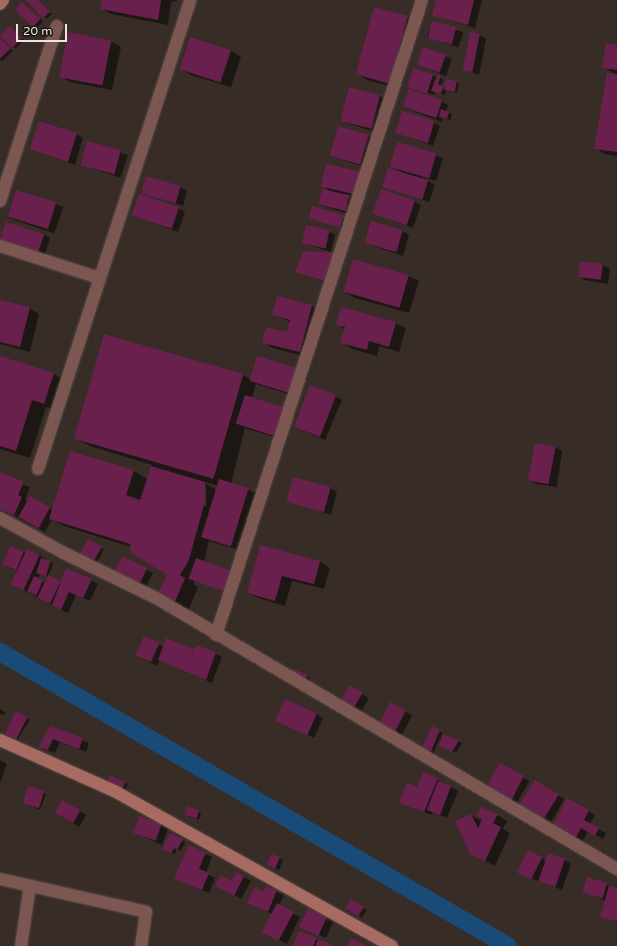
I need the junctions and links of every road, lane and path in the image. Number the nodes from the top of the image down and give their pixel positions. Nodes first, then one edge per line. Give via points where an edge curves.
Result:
1 (4, 0) edge
2 (190, 0) edge
3 (422, 0) edge
4 (0, 4) edge
5 (57, 26) dead end
6 (0, 201) edge
7 (0, 246) edge
8 (100, 278) junction
9 (38, 469) dead end
10 (0, 518) edge
11 (216, 635) junction
12 (0, 740) edge
13 (617, 869) edge
14 (0, 879) edge
15 (30, 886) junction
16 (21, 946) edge
17 (141, 946) edge
18 (392, 946) edge

1 - 4 street
2 - 8 street
3 - 11 street
5 - 6 street
7 - 8 street
8 - 9 street
10 - 11 street via 156,598
11 - 13 street
12 - 18 street via 116,792
14 - 15 street
15 - 16 street
15 - 17 street via 146,912

